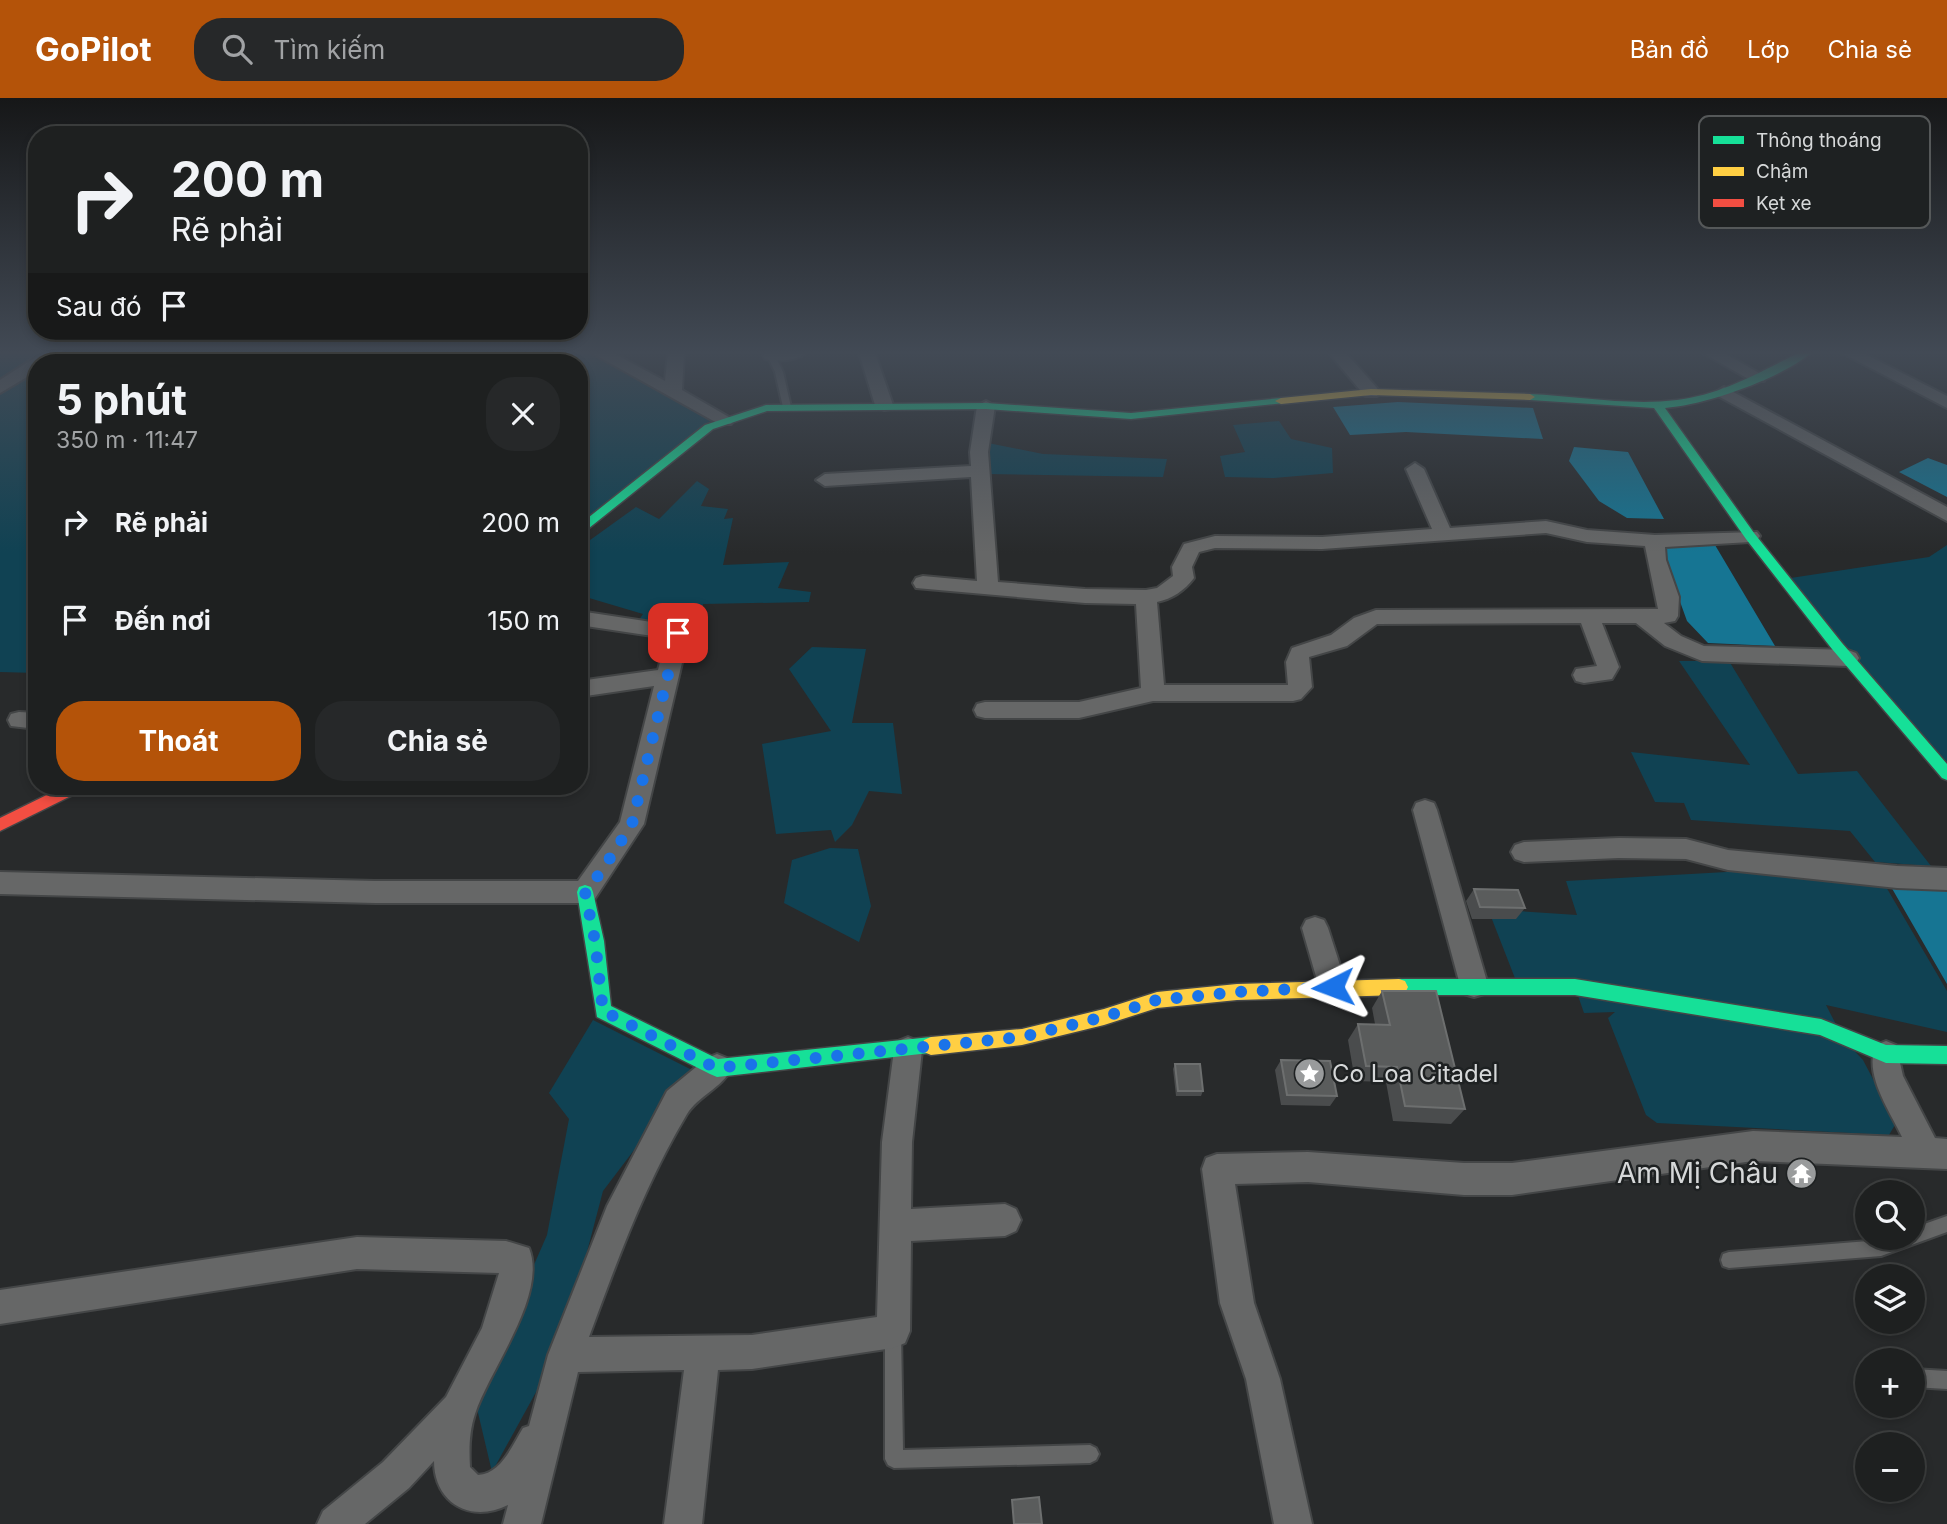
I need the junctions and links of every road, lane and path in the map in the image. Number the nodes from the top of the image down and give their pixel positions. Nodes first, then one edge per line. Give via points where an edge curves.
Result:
1 (725, 420) edge
2 (984, 420) edge
3 (1667, 420) edge
4 (1774, 420) edge
5 (1415, 469) dead end
6 (979, 471) junction
7 (825, 480) dead end
8 (1947, 515) edge
9 (588, 525) edge
10 (1444, 535) junction
11 (1750, 536) junction
12 (1655, 541) junction
13 (923, 583) dead end
14 (988, 588) junction
15 (1146, 597) junction
16 (1589, 618) junction
17 (1643, 618) junction
18 (588, 619) edge
19 (1848, 659) junction
20 (1584, 675) dead end
21 (668, 677) junction
22 (588, 688) edge
23 (1153, 694) junction
24 (985, 710) dead end
25 (1947, 774) edge
26 (60, 795) edge
27 (1425, 810) dead end
28 (0, 825) edge
29 (1524, 852) dead end
30 (1947, 879) edge
31 (0, 883) edge
32 (585, 892) junction
33 (1315, 928) dead end
34 (1474, 985) junction
35 (1333, 987) junction
36 (908, 1049) junction
37 (1886, 1054) junction
38 (1947, 1055) edge
39 (716, 1068) junction
40 (1939, 1159) edge
41 (1005, 1220) dead end
42 (1947, 1224) edge
43 (896, 1226) junction
44 (1925, 1232) edge
45 (1856, 1250) edge
46 (1729, 1260) dead end
47 (0, 1307) edge
48 (893, 1331) junction
49 (703, 1353) junction
50 (565, 1355) junction
51 (1925, 1379) edge
52 (1947, 1380) edge
53 (458, 1409) junction
54 (549, 1419) junction
55 (1090, 1454) dead end
56 (335, 1524) edge
57 (522, 1524) edge
58 (683, 1524) edge
59 (1293, 1524) edge

1 - 9 street via 709,427
2 - 6 street
3 - 11 street
4 - 8 street
5 - 10 street
6 - 7 street
6 - 14 street
10 - 12 street via 1546,527 1587,536
10 - 15 street via 1322,543 1215,542 1191,548 1182,567 1184,578 1163,594
11 - 12 street
11 - 19 street
12 - 17 street via 1653,554 1672,603 1668,616
13 - 14 street
14 - 15 street
15 - 23 street
16 - 17 street
16 - 20 street via 1608,667 1604,673
16 - 23 street via 1376,617 1360,621 1335,643 1300,653 1301,687 1297,692
17 - 19 street via 1673,641 1702,653
18 - 21 street via 678,633
19 - 25 street
21 - 22 street
21 - 32 street via 632,824
23 - 24 street via 1079,710
26 - 28 street
27 - 34 street
29 - 30 street via 1686,849 1728,860
31 - 32 street
32 - 39 street via 603,1011
33 - 35 street
34 - 35 street
34 - 37 street via 1575,987 1821,1027
35 - 36 street via 1157,1000 1022,1037
36 - 39 street
36 - 43 street via 897,1142
37 - 38 street
37 - 40 street via 1889,1078
39 - 50 street via 678,1101 618,1217
40 - 59 street via 1753,1146 1512,1179 1308,1167 1217,1169 1237,1303 1263,1380
41 - 43 street
42 - 44 lane
43 - 48 street
45 - 46 lane
47 - 53 street via 357,1253 517,1260 496,1336
48 - 49 street via 752,1352
48 - 55 lane via 894,1459
49 - 50 street
49 - 58 street
50 - 54 street
51 - 52 lane
53 - 54 street via 451,1440 452,1475 470,1494 494,1493 513,1478
53 - 56 street via 396,1475
54 - 57 street

